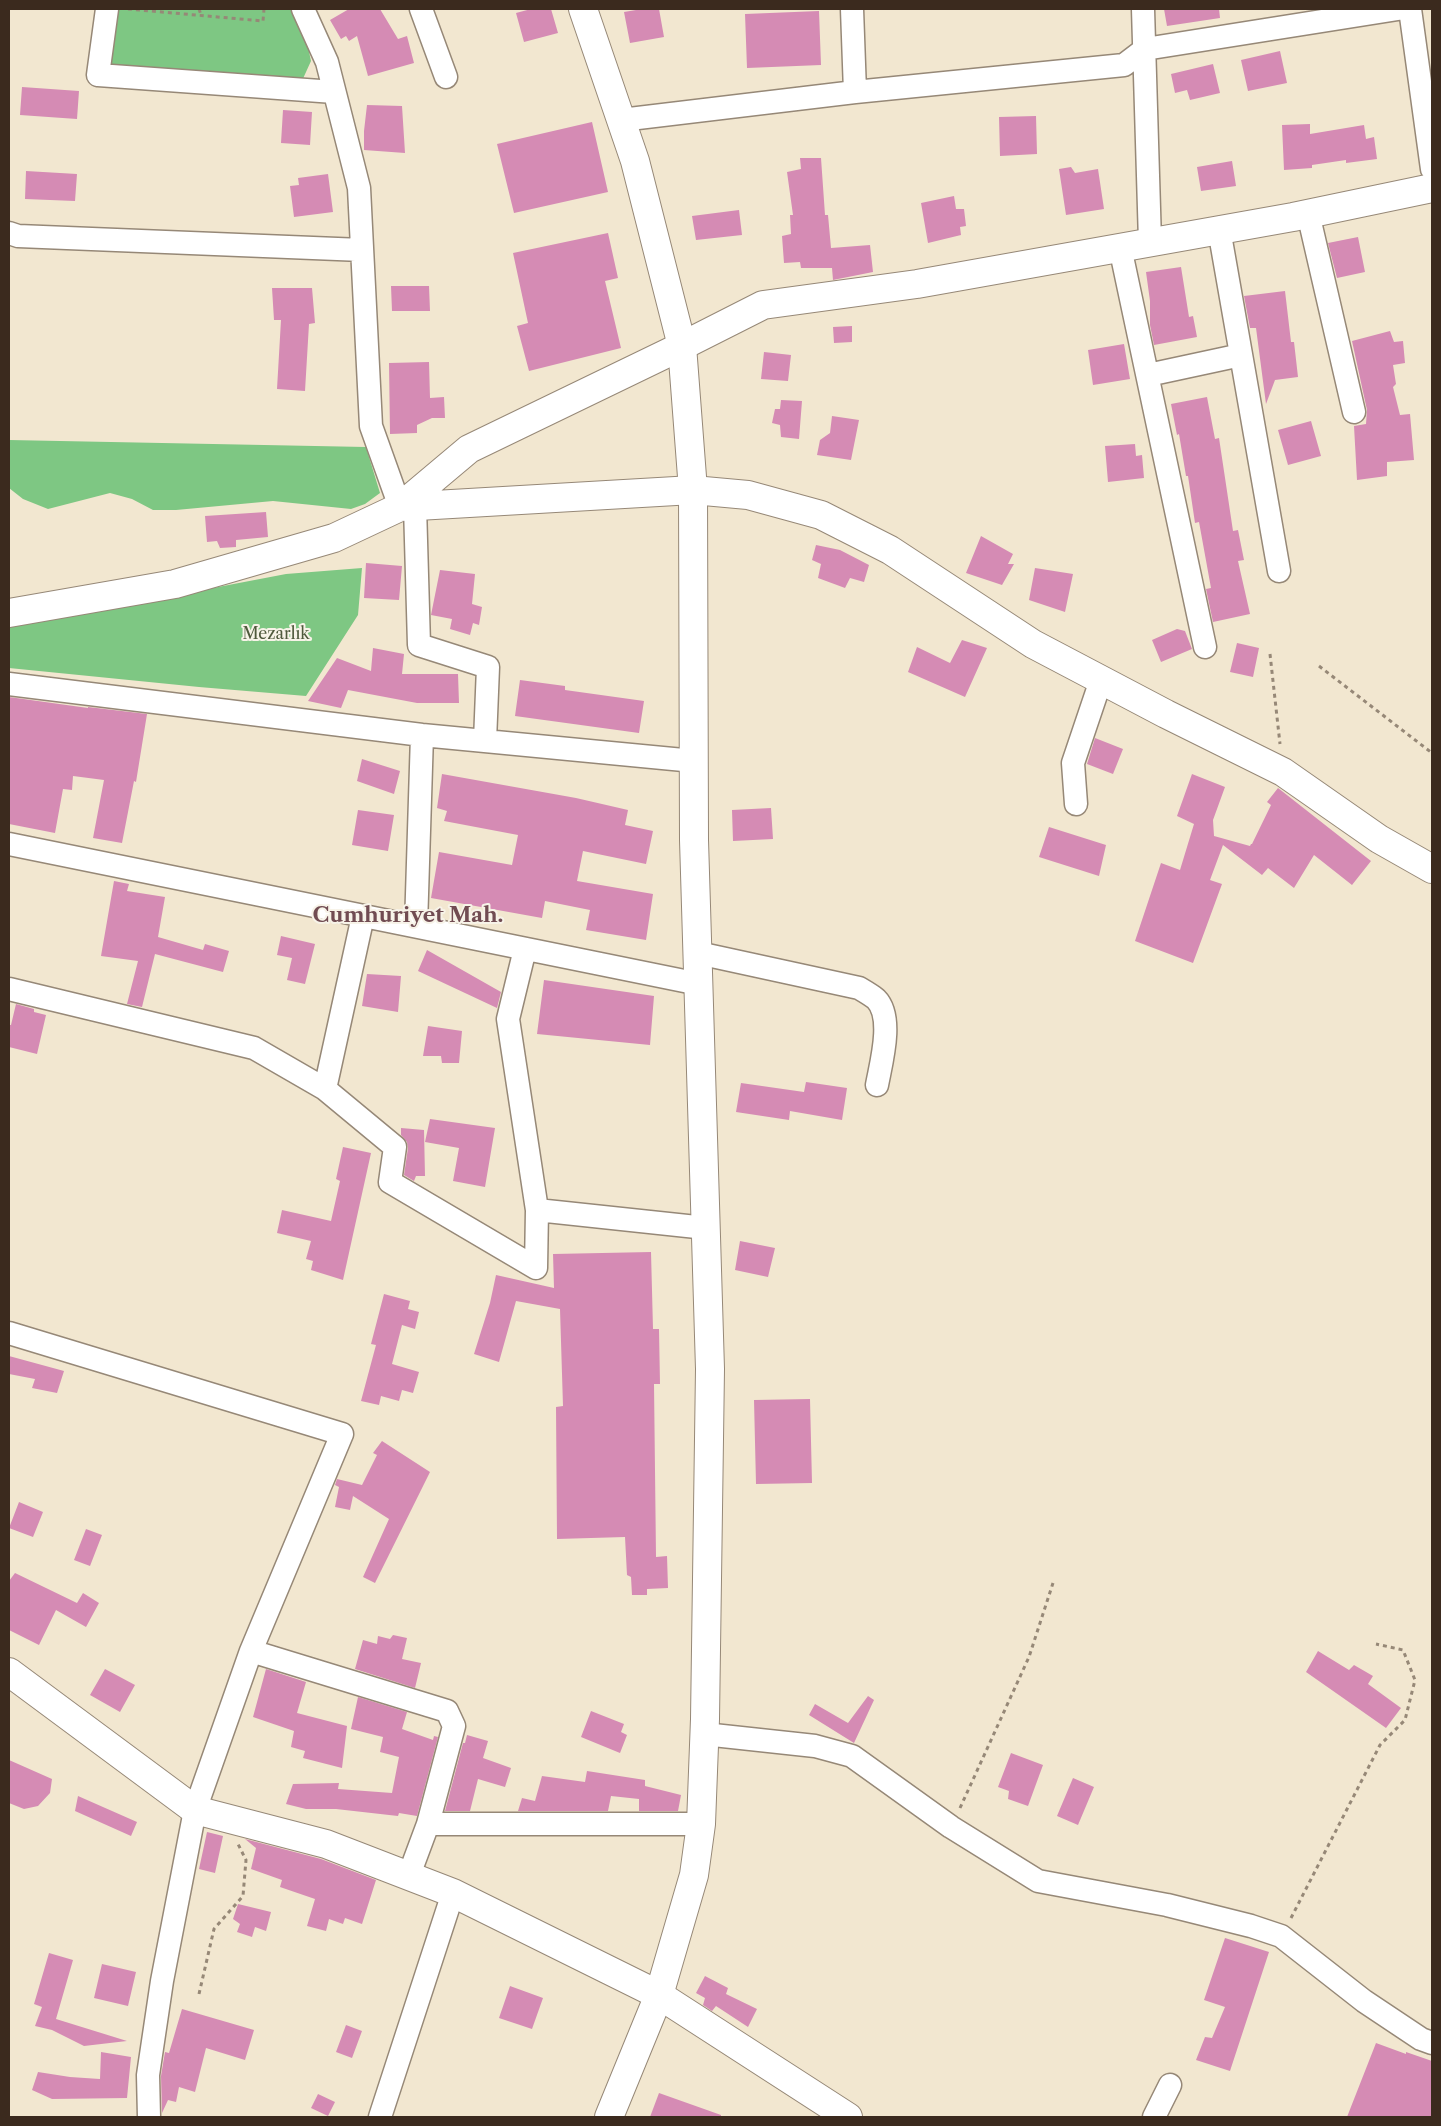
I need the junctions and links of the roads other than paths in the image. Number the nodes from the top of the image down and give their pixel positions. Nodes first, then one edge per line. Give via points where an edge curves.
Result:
1 (107, 9) edge
2 (303, 9) edge
3 (421, 9) edge
4 (583, 9) edge
5 (852, 9) edge
6 (1143, 9) edge
7 (1398, 9) edge
8 (1410, 9) edge
9 (1145, 49) junction
10 (446, 77) dead end
11 (334, 92) junction
12 (855, 92) junction
13 (621, 120) junction
14 (1432, 169) edge
15 (1432, 188) edge
16 (1308, 213) junction
17 (1220, 230) junction
18 (9, 233) edge
19 (1150, 242) junction
20 (1120, 248) junction
21 (362, 250) junction
22 (682, 346) junction
23 (1241, 354) junction
24 (1148, 375) junction
25 (1354, 412) dead end
26 (693, 490) junction
27 (407, 507) junction
28 (1279, 571) dead end
29 (9, 613) edge
30 (1205, 647) dead end
31 (1101, 680) junction
32 (9, 684) edge
33 (422, 735) junction
34 (484, 741) junction
35 (694, 760) junction
36 (1076, 804) dead end
37 (9, 844) edge
38 (1432, 868) edge
39 (363, 916) junction
40 (416, 926) junction
41 (525, 949) junction
42 (698, 953) junction
43 (699, 984) junction
44 (9, 989) edge
45 (877, 1085) dead end
46 (325, 1089) junction
47 (537, 1210) junction
48 (706, 1228) junction
49 (9, 1333) edge
50 (251, 1651) junction
51 (9, 1672) edge
52 (704, 1734) junction
53 (195, 1810) junction
54 (428, 1824) junction
55 (701, 1824) junction
56 (408, 1875) junction
57 (452, 1893) junction
58 (659, 1995) junction
59 (1432, 2043) edge
60 (1170, 2085) dead end
61 (149, 2117) edge
62 (380, 2117) edge
63 (608, 2117) edge
64 (848, 2117) edge
65 (1154, 2117) edge

1 - 11 street via 98,75
2 - 11 street via 327,62
3 - 10 street
4 - 13 street
5 - 12 street
6 - 9 street
7 - 9 street
8 - 14 street
9 - 12 street via 1124,64
9 - 19 street
11 - 21 street via 359,188
12 - 13 street
13 - 22 street via 636,161
15 - 16 street
16 - 17 street
16 - 25 street
17 - 19 street
17 - 23 street
18 - 21 street via 18,236
19 - 20 street
20 - 22 street via 917,284 763,305
20 - 24 street
21 - 27 street via 371,426
22 - 26 street
22 - 27 street via 469,449
23 - 24 street
23 - 28 street
24 - 30 street
26 - 27 street
26 - 31 street via 748,496 821,515 890,550 1033,644
26 - 35 street
27 - 29 street via 334,538 175,584
27 - 34 street via 419,645 488,667
31 - 36 street via 1073,763
31 - 38 street via 1283,772 1379,839
32 - 33 street
33 - 34 street
33 - 40 street
34 - 35 street
35 - 42 street
37 - 39 street
39 - 40 street
39 - 46 street
40 - 41 street
41 - 43 street
41 - 47 street via 508,1019
42 - 43 street
42 - 45 street via 859,988 877,1000 885,1020
43 - 48 street
44 - 46 street via 254,1048
46 - 47 street via 395,1147 390,1182 536,1268
47 - 48 street
48 - 52 street via 710,1369
49 - 50 street via 342,1434
50 - 53 street
50 - 54 street via 447,1711 454,1726
51 - 53 street
52 - 55 street
52 - 59 street via 815,1746 852,1756 951,1827 1038,1881 1167,1905 1281,1936 1364,2001
53 - 56 street via 326,1844
53 - 61 street via 162,1981 148,2075
54 - 55 street
54 - 56 street
55 - 58 street via 694,1875
56 - 57 street
57 - 58 street
57 - 62 street
58 - 63 street
58 - 64 street
60 - 65 street

